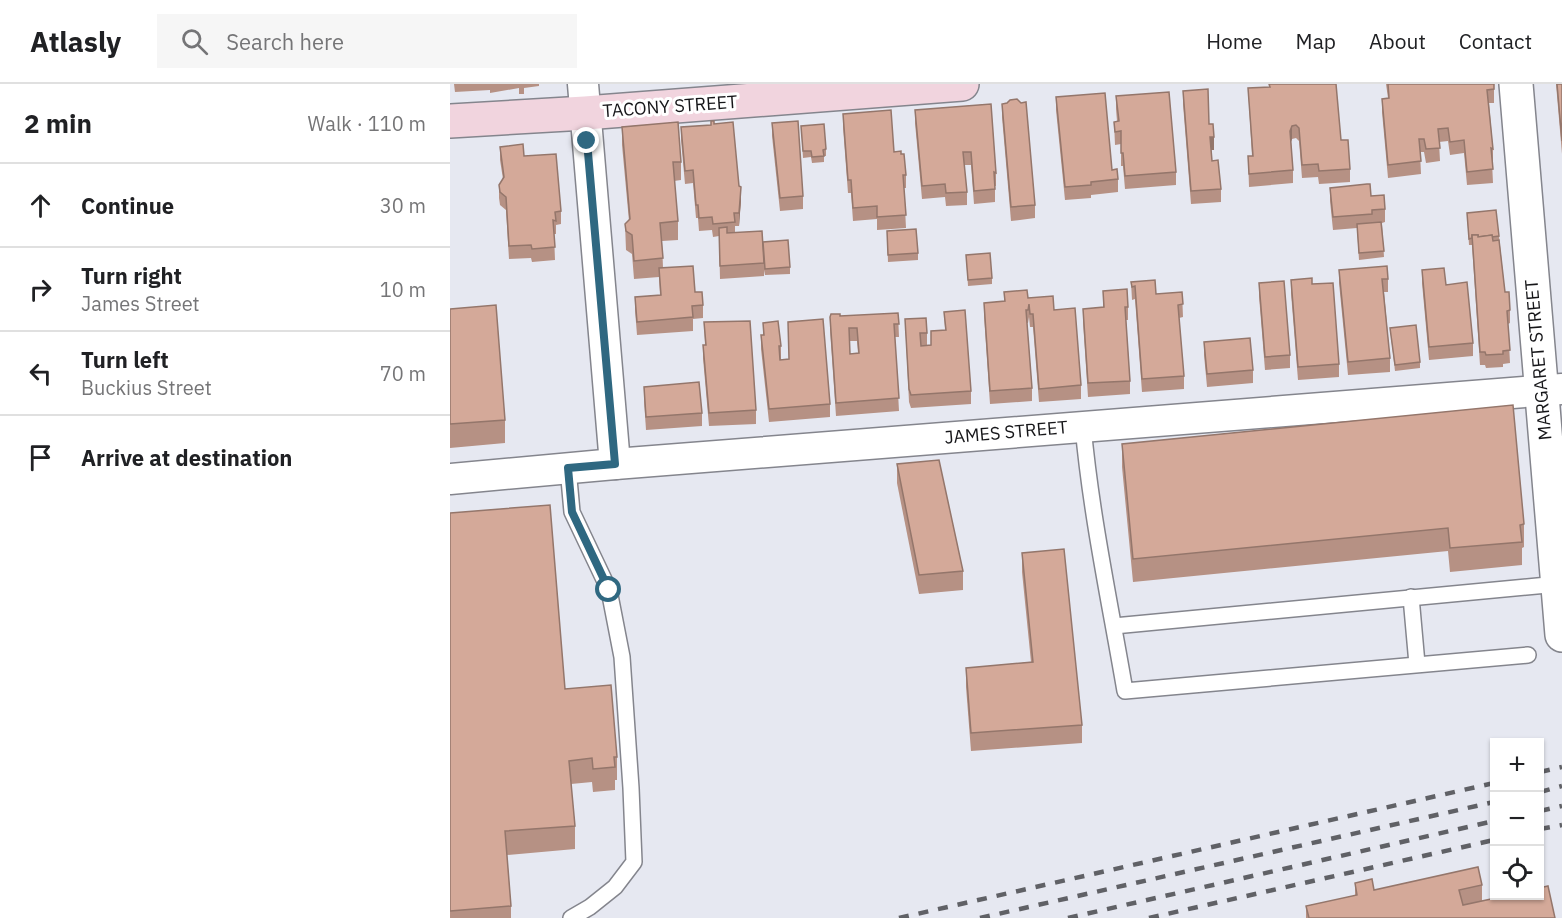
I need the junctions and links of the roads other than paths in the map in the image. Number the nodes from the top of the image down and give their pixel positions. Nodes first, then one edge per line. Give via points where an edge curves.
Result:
1 (962, 84) edge
2 (1516, 84) edge
3 (584, 98) edge
4 (450, 121) edge
5 (1551, 390) edge
6 (1083, 426) junction
7 (615, 464) junction
8 (568, 468) junction
9 (450, 479) edge
10 (1557, 584) junction
11 (1410, 597) junction
12 (1114, 626) junction
13 (1562, 635) edge
14 (1527, 655) dead end
15 (1417, 664) junction
16 (571, 918) edge

1 - 3 main road, TACONY STREET
2 - 5 street, MARGARET STREET
3 - 4 main road, TACONY STREET
3 - 7 street
5 - 6 street, JAMES STREET
5 - 10 street, MARGARET STREET
6 - 7 street, JAMES STREET
6 - 12 lane via 1103,576
7 - 8 street, JAMES STREET
8 - 9 street, JAMES STREET
8 - 16 lane via 572,512 609,590 622,657 634,862 615,887
10 - 11 lane
10 - 13 street, MARGARET STREET
11 - 12 lane
11 - 15 lane
12 - 15 lane via 1125,691
14 - 15 lane

